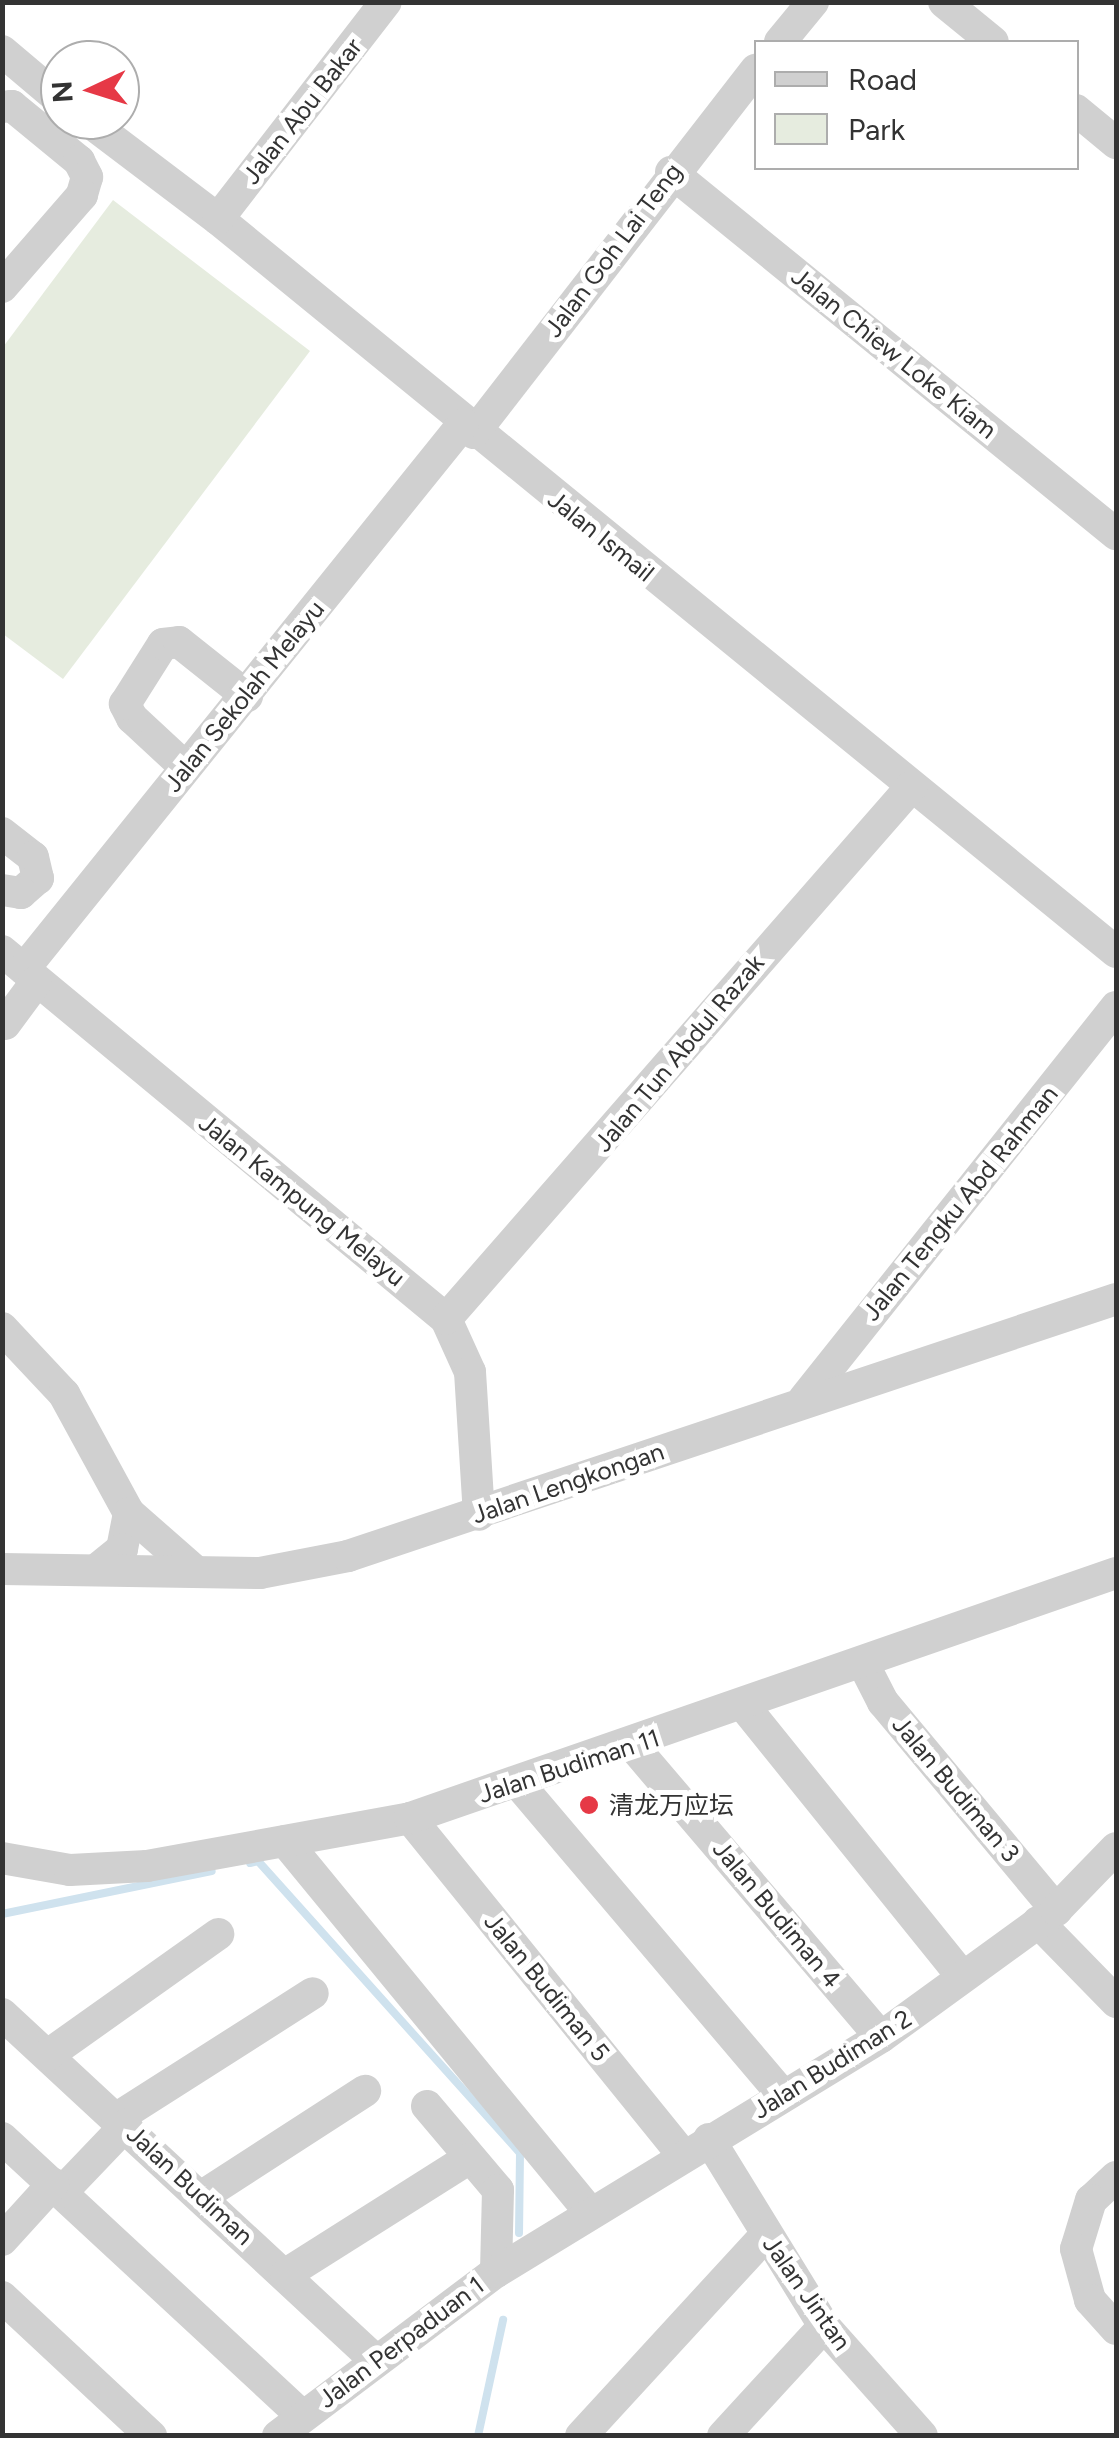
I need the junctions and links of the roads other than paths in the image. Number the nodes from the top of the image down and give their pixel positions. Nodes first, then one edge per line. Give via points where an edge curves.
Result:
1 (386, 2) edge
2 (813, 2) edge
3 (944, 2) edge
4 (782, 40) edge
5 (992, 40) edge
6 (4, 58) edge
7 (754, 72) edge
8 (40, 85) edge
9 (2, 107) edge
10 (1079, 112) edge
11 (113, 140) edge
12 (1116, 143) edge
13 (672, 172) junction
14 (218, 219) junction
15 (2, 287) edge
16 (469, 428) junction
17 (1116, 534) edge
18 (247, 696) junction
19 (186, 766) junction
20 (911, 787) junction
21 (2, 833) edge
22 (2, 890) edge
23 (1116, 952) edge
24 (21, 968) edge
25 (1116, 1007) edge
26 (5, 1024) edge
27 (1116, 1299) edge
28 (446, 1319) junction
29 (2, 1328) edge
30 (804, 1400) junction
31 (130, 1513) junction
32 (479, 1515) junction
33 (2, 1568) edge
34 (96, 1570) junction
35 (195, 1571) junction
36 (1116, 1573) edge
37 (863, 1663) junction
38 (744, 1706) junction
39 (633, 1746) junction
40 (518, 1783) junction
41 (410, 1818) junction
42 (285, 1841) junction
43 (1116, 1848) edge
44 (2, 1858) edge
45 (1047, 1916) junction
46 (218, 1934) dead end
47 (964, 1977) junction
48 (313, 1993) dead end
49 (1116, 2002) edge
50 (2, 2014) edge
51 (881, 2037) junction
52 (48, 2055) junction
53 (365, 2091) dead end
54 (783, 2095) junction
55 (427, 2106) dead end
56 (122, 2122) junction
57 (2, 2138) edge
58 (696, 2147) junction
59 (468, 2158) junction
60 (1116, 2177) edge
61 (57, 2188) junction
62 (204, 2195) junction
63 (592, 2214) junction
64 (766, 2235) junction
65 (2, 2240) edge
66 (528, 2253) joint
67 (496, 2272) junction
68 (286, 2274) junction
69 (2, 2297) edge
70 (824, 2326) junction
71 (1116, 2329) edge
72 (374, 2359) junction
73 (290, 2426) edge
74 (903, 2428) edge
75 (151, 2436) edge
76 (581, 2436) edge
77 (723, 2436) edge

1 - 14 street, Jalan Abu Bakar
2 - 4 street
3 - 5 street
6 - 8 street
7 - 13 street, Jalan Goh Lai Teng
9 - 15 street via 12,106 79,161 87,178 82,194
10 - 12 street
11 - 14 street, Jalan Ismail
13 - 16 street, Jalan Goh Lai Teng
13 - 17 street, Jalan Chiew Loke Kiam
14 - 16 street, Jalan Ismail
16 - 18 street, Jalan Sekolah Melayu
16 - 20 street, Jalan Ismail
18 - 19 street, Jalan Sekolah Melayu
18 - 19 street via 179,642 162,644 125,704
19 - 24 street, Jalan Sekolah Melayu
20 - 23 street, Jalan Ismail
20 - 28 street, Jalan Tun Abdul Razak
21 - 22 street via 33,858 38,878 21,893
24 - 26 street, Jalan Sekolah Melayu
24 - 28 street, Jalan Kampung Melayu
25 - 30 street, Jalan Tengku Abd Rahman
27 - 30 street, Jalan Lengkongan
28 - 32 street, Jalan Kampung Melayu via 463,1345 473,1386
29 - 31 street via 64,1394
30 - 32 street, Jalan Lengkongan
31 - 34 street via 122,1548
31 - 35 street
32 - 35 street, Jalan Lengkongan via 348,1556 260,1573
33 - 34 street, Jalan Lengkongan
34 - 35 street, Jalan Lengkongan
36 - 37 street, Jalan Budiman 11
37 - 38 street, Jalan Budiman 11
37 - 45 street, Jalan Budiman 3 via 883,1702
38 - 39 street, Jalan Budiman 11
38 - 47 street
39 - 40 street, Jalan Budiman 11
39 - 51 street, Jalan Budiman 4
40 - 41 street, Jalan Budiman 11
40 - 54 street
41 - 42 street, Jalan Budiman 11
41 - 58 street, Jalan Budiman 5
42 - 44 street, Jalan Budiman 11 via 147,1866 70,1870
42 - 63 street
43 - 45 street, Jalan Budiman 2
45 - 47 street, Jalan Budiman 2
45 - 49 street, Jalan Budiman 3
46 - 52 street
47 - 51 street, Jalan Budiman 2
48 - 56 street
50 - 52 street, Jalan Budiman
51 - 54 street, Jalan Budiman 2
52 - 56 street, Jalan Budiman
53 - 62 street
54 - 58 street, Jalan Budiman 2
55 - 59 street
56 - 61 street
56 - 62 street, Jalan Budiman
57 - 61 street
58 - 63 street, Jalan Budiman 2
58 - 64 street, Jalan Jintan
59 - 67 street via 498,2190
59 - 68 street
60 - 71 street via 1091,2200 1076,2249 1090,2300
61 - 65 street
61 - 73 street
62 - 68 street, Jalan Budiman
63 - 66 street, Jalan Budiman 2
64 - 70 street, Jalan Jintan
64 - 76 street
66 - 67 street, Jalan Perpaduan 1
67 - 72 street, Jalan Perpaduan 1
68 - 72 street, Jalan Budiman
69 - 75 street
70 - 74 street, Jalan Jintan
70 - 77 street
72 - 73 street, Jalan Perpaduan 1

